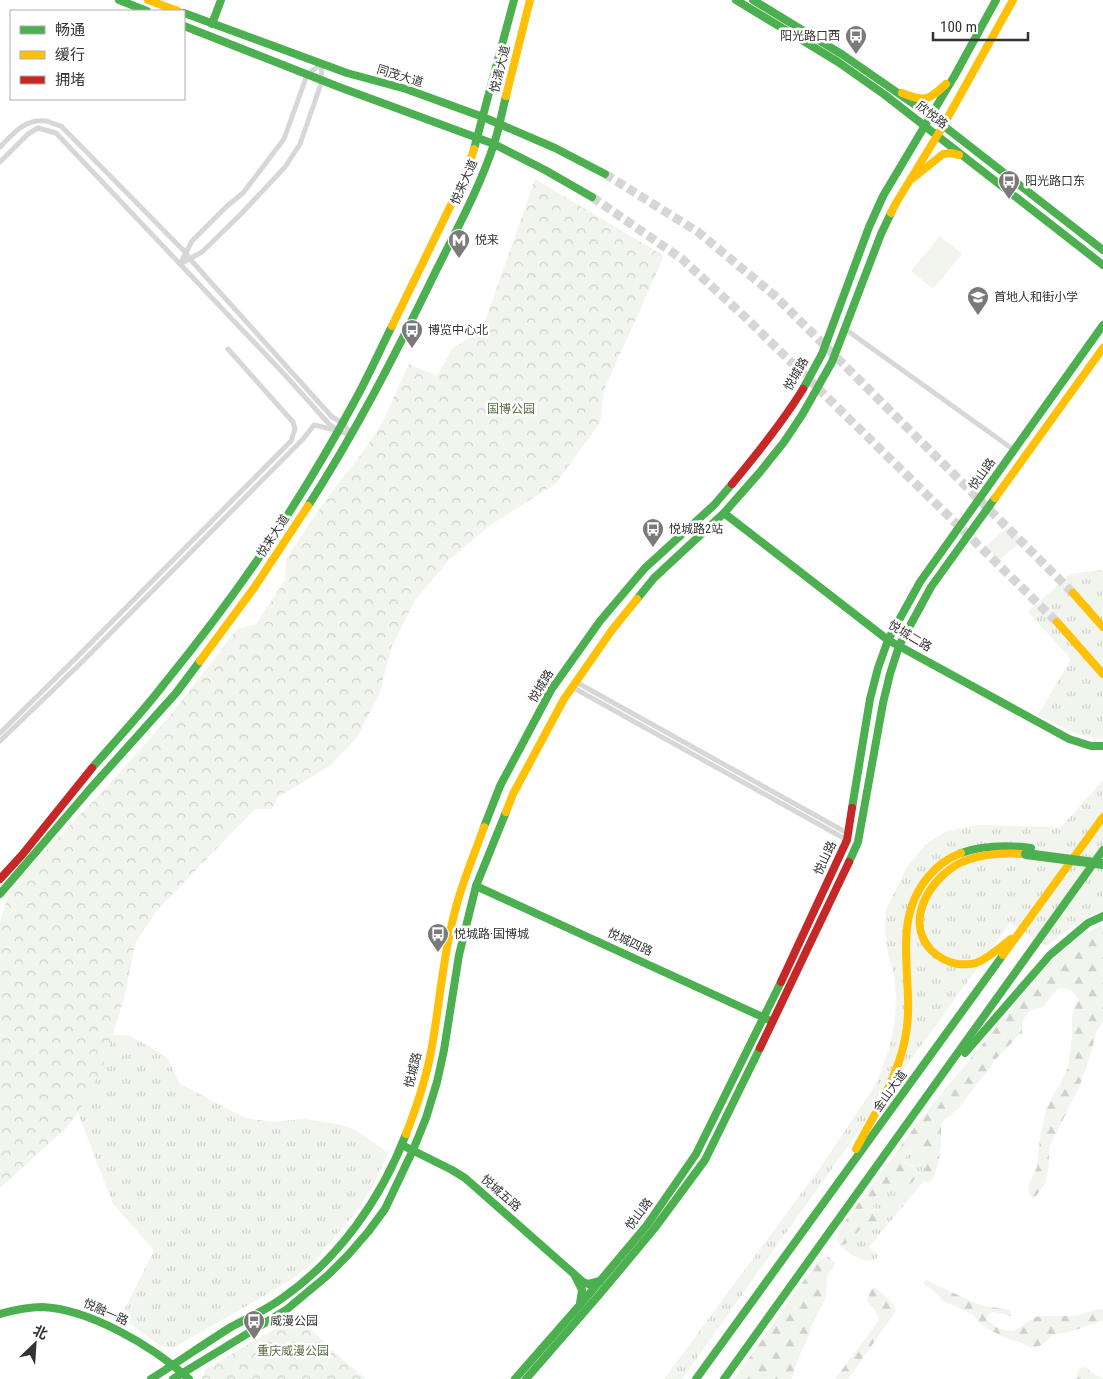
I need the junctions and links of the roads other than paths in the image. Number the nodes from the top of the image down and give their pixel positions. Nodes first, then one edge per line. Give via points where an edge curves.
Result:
1 (119, 0) edge
2 (148, 0) edge
3 (221, 0) edge
4 (514, 0) edge
5 (530, 0) edge
6 (736, 0) edge
7 (753, 0) edge
8 (996, 0) edge
9 (1013, 0) edge
10 (145, 10) edge
11 (175, 10) edge
12 (185, 14) edge
13 (212, 24) junction
14 (185, 26) edge
15 (321, 64) junction
16 (307, 75) junction
17 (955, 75) junction
18 (322, 81) junction
19 (887, 86) junction
20 (483, 117) junction
21 (928, 121) junction
22 (499, 124) junction
23 (940, 130) junction
24 (478, 137) junction
25 (494, 144) junction
26 (0, 147) edge
27 (964, 156) junction
28 (0, 162) edge
29 (605, 174) tunnel mouth
30 (908, 182) junction
31 (592, 197) tunnel mouth
32 (1103, 250) edge
33 (186, 253) junction
34 (190, 258) junction
35 (180, 264) junction
36 (1103, 265) edge
37 (1103, 325) edge
38 (845, 329) junction
39 (1103, 348) edge
40 (228, 349) dead end
41 (341, 427) junction
42 (352, 435) junction
43 (1014, 450) junction
44 (724, 513) junction
45 (1073, 593) tunnel mouth
46 (1057, 622) tunnel mouth
47 (1103, 627) edge
48 (888, 640) junction
49 (899, 646) junction
50 (1103, 674) edge
51 (574, 684) junction
52 (0, 732) edge
53 (0, 741) edge
54 (1103, 746) edge
55 (1103, 817) edge
56 (848, 837) junction
57 (1103, 850) edge
58 (1028, 851) junction
59 (1103, 857) edge
60 (1103, 864) edge
61 (1, 875) edge
62 (10, 883) junction
63 (476, 886) junction
64 (0, 894) edge
65 (1103, 916) edge
66 (1020, 932) junction
67 (769, 1020) junction
68 (924, 1101) junction
69 (402, 1145) junction
70 (413, 1150) junction
71 (841, 1179) junction
72 (574, 1274) junction
73 (601, 1280) junction
74 (579, 1306) junction
75 (0, 1314) edge
76 (173, 1366) junction
77 (186, 1376) edge
78 (151, 1379) edge
79 (173, 1379) edge
80 (515, 1379) edge
81 (526, 1379) edge
82 (696, 1379) edge
83 (724, 1379) edge

1 - 10 main road
2 - 11 main road
3 - 13 main road
4 - 20 main road, 悦清大道
5 - 22 main road, 悦清大道
6 - 21 main road, 欣悦路
7 - 19 main road, 欣悦路
8 - 17 main road, 悦城路
9 - 23 main road, 悦城路
12 - 13 main road, 同茂大道
13 - 15 main road, 同茂大道
14 - 16 main road
15 - 16 street
15 - 18 street
15 - 20 main road, 同茂大道 via 406,89
16 - 18 main road
16 - 33 street via 284,139 243,193 192,241
17 - 19 main road via 927,99 917,99
17 - 21 main road, 悦城路
18 - 24 main road
18 - 34 street via 300,144 285,166 202,252
19 - 21 main road, 欣悦路
20 - 22 main road, 同茂大道
20 - 24 main road, 悦清大道
21 - 23 main road, 欣悦路
21 - 69 main road, 悦城路 via 883,196 822,354 791,408 714,505 645,568 600,621 552,690 500,786 464,880 451,926 427,1070
22 - 25 main road, 悦清大道
22 - 29 main road, 同茂大道
23 - 27 main road, 欣悦路
23 - 30 main road, 悦城路
23 - 32 main road, 欣悦路
24 - 25 main road
24 - 41 main road, 悦来大道 via 466,174
25 - 31 main road
25 - 42 main road, 悦来大道 via 443,257
26 - 33 street via 31,121 61,126
27 - 30 main road via 943,154
27 - 36 main road, 欣悦路
28 - 35 street via 38,128 56,133
30 - 38 main road, 悦城路 via 881,234
33 - 34 street
33 - 35 street
34 - 35 street
34 - 41 street
35 - 41 street via 328,424
37 - 43 main road, 悦山路
38 - 43 street
38 - 44 main road, 悦城路 via 832,362 802,415 784,442
39 - 49 main road, 悦山路 via 930,587
40 - 52 street via 293,422 291,441
41 - 42 street
41 - 42 street
41 - 53 street via 314,426
41 - 61 main road, 悦来大道 via 245,579 163,686
42 - 62 main road, 悦来大道 via 254,588 176,693
43 - 48 main road, 悦山路 via 920,582
44 - 48 main road, 悦城二路
44 - 51 main road, 悦城路 via 654,578
45 - 47 main road
46 - 50 main road
48 - 49 main road, 悦城二路
48 - 56 main road, 悦山路 via 870,700
49 - 54 main road, 悦城二路 via 1069,739
49 - 67 main road, 悦山路 via 883,703 858,842
51 - 56 street
51 - 63 main road, 悦城路 via 513,794
55 - 66 main road, 金山大道
56 - 67 main road, 悦山路
57 - 68 main road
58 - 59 main road
58 - 60 main road, bridge
58 - 66 main road via 990,854 959,863 930,889 919,920 923,938 933,952 948,962 958,964 976,962 988,956
58 - 71 main road via 989,846 956,854 932,872 916,894 906,929 909,1010 903,1050 887,1090
61 - 62 street
62 - 64 main road, 悦来大道
63 - 67 main road, 悦城四路
63 - 70 main road, 悦城路 via 459,955 437,1082
65 - 68 main road via 1088,923 1050,954
66 - 71 main road, 金山大道
67 - 73 main road, 悦山路 via 696,1154 647,1225
67 - 81 main road, 悦山路 via 705,1160 654,1229
68 - 83 main road
69 - 70 main road, 悦城五路
69 - 76 main road, 悦城路 via 358,1224 319,1268 280,1300
70 - 72 main road, 悦城五路 via 465,1178
70 - 77 main road, 悦城路 via 385,1209 328,1275 286,1310
71 - 82 main road, 金山大道
72 - 73 main road, 悦城五路 via 588,1285
72 - 74 main road via 582,1290
73 - 74 main road, 悦山路
74 - 80 main road, 悦山路
75 - 76 main road, 悦融一路 via 28,1307 79,1313 108,1324
76 - 77 main road, 悦融一路
76 - 78 main road, 悦城路
77 - 79 main road, 悦城路

